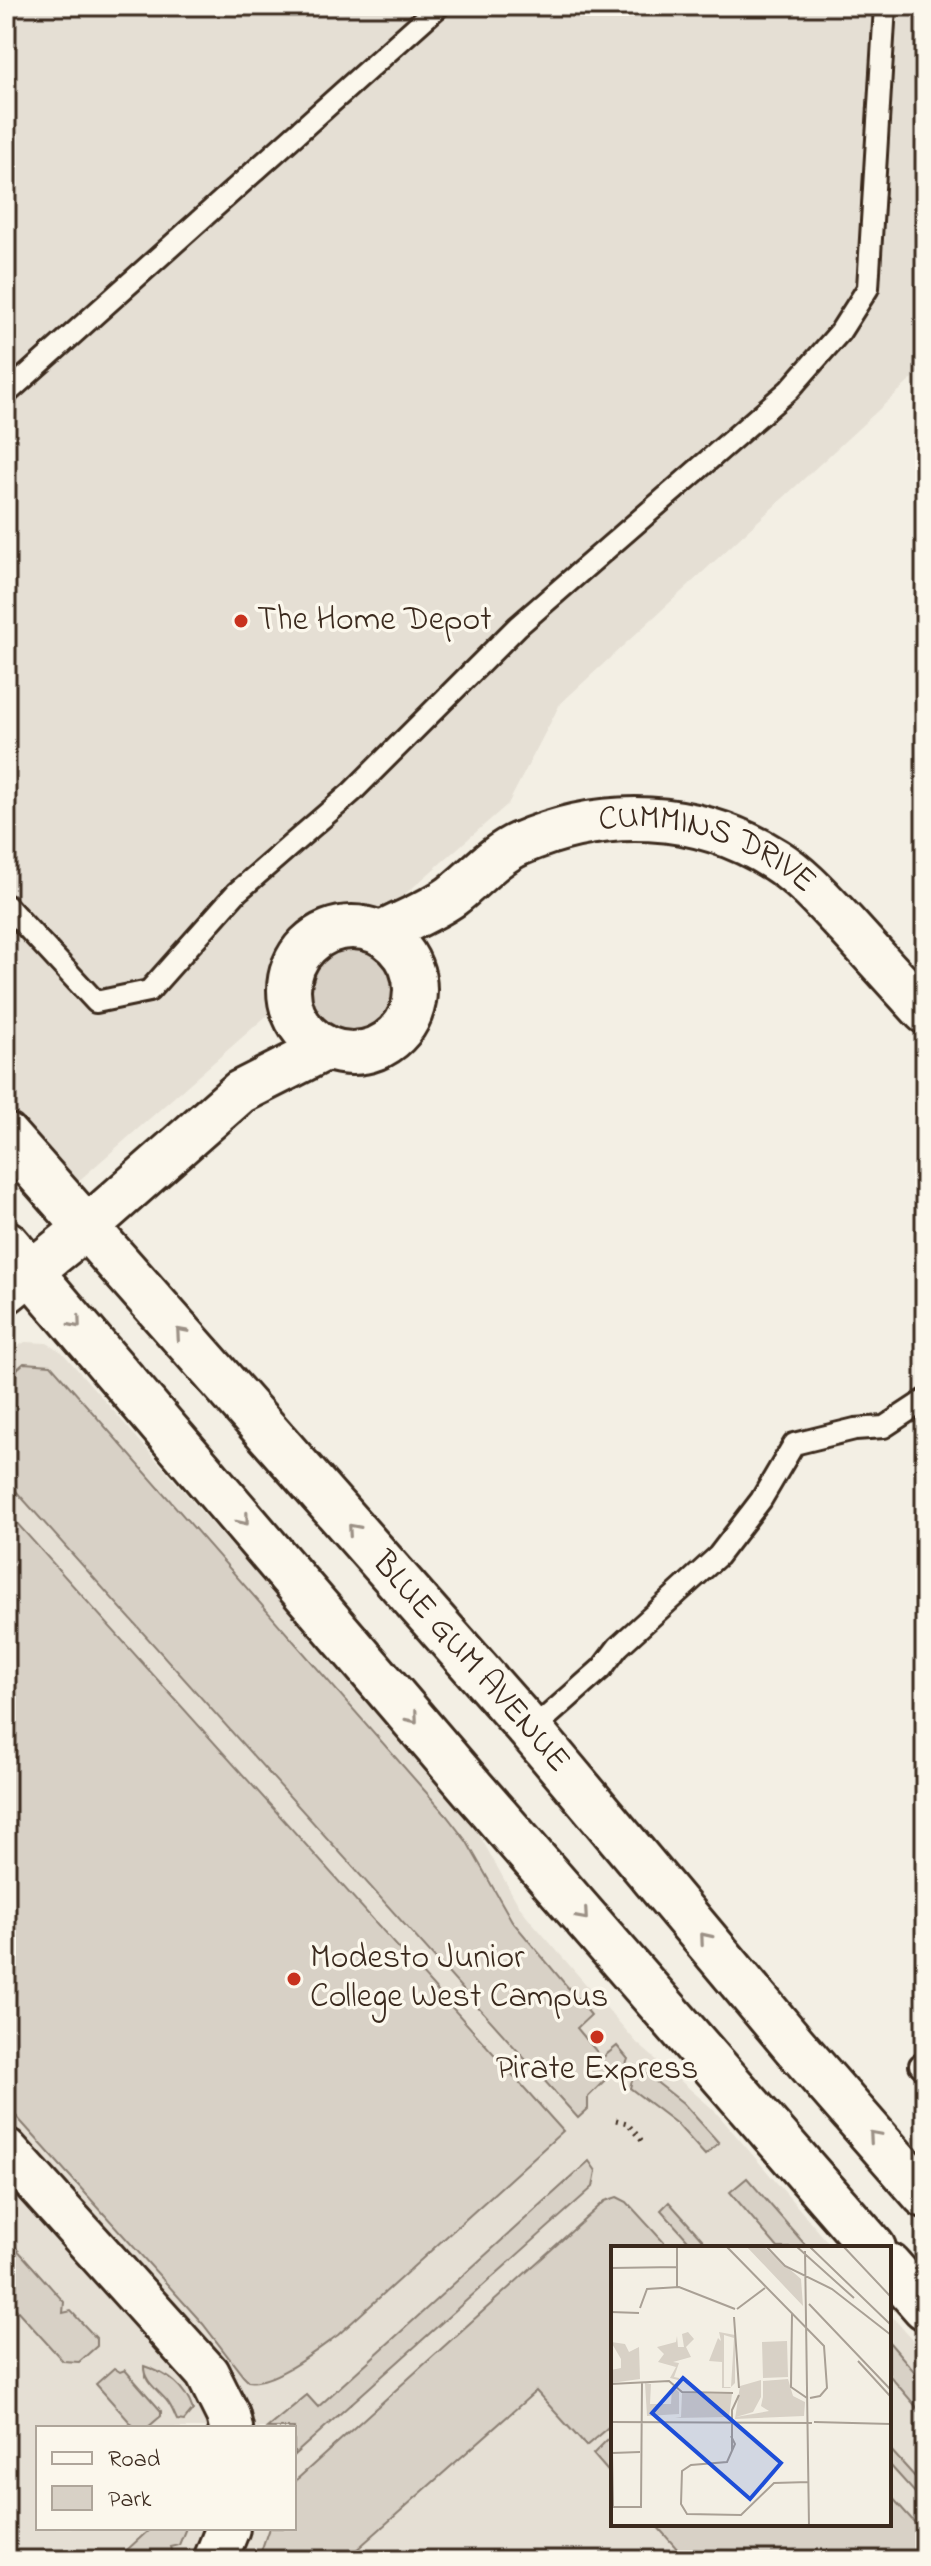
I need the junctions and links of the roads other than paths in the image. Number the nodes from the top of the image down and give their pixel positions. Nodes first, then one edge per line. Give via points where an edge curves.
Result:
1 (439, 6) edge
2 (885, 6) edge
3 (6, 394) edge
4 (451, 896) junction
5 (6, 905) edge
6 (382, 933) junction
7 (410, 963) junction
8 (292, 1009) junction
9 (925, 1012) edge
10 (327, 1048) junction
11 (240, 1092) junction
12 (6, 1136) edge
13 (87, 1227) junction
14 (15, 1268) edge
15 (925, 1400) edge
16 (531, 1731) junction
17 (6, 2150) edge
18 (925, 2195) edge
19 (871, 2246) edge
20 (891, 2268) edge
21 (925, 2307) edge
22 (231, 2426) edge
23 (227, 2530) edge
24 (215, 2560) edge

1 - 3 lane
2 - 5 lane via 868,288 840,332 789,390 518,626 352,792 237,892 149,991 96,1002
4 - 6 street, CUMMINS DRIVE
4 - 7 street, CUMMINS DRIVE
4 - 9 street, CUMMINS DRIVE via 516,845 545,835 595,820 643,817 690,823 732,836 777,860 817,894
6 - 7 street
6 - 8 street via 343,926 307,945 289,980
7 - 10 street via 416,985 405,1027 369,1051
8 - 10 street via 308,1036
8 - 11 street
10 - 11 street
11 - 13 street
12 - 13 main road, BLUE GUM AVENUE
13 - 14 street
16 -> 13 main road, BLUE GUM AVENUE
14 -> 19 main road
15 - 16 lane via 884,1427 794,1444 761,1500 718,1556
18 -> 16 main road, BLUE GUM AVENUE
17 - 22 street via 207,2373
20 - 21 main road
23 - 24 street

